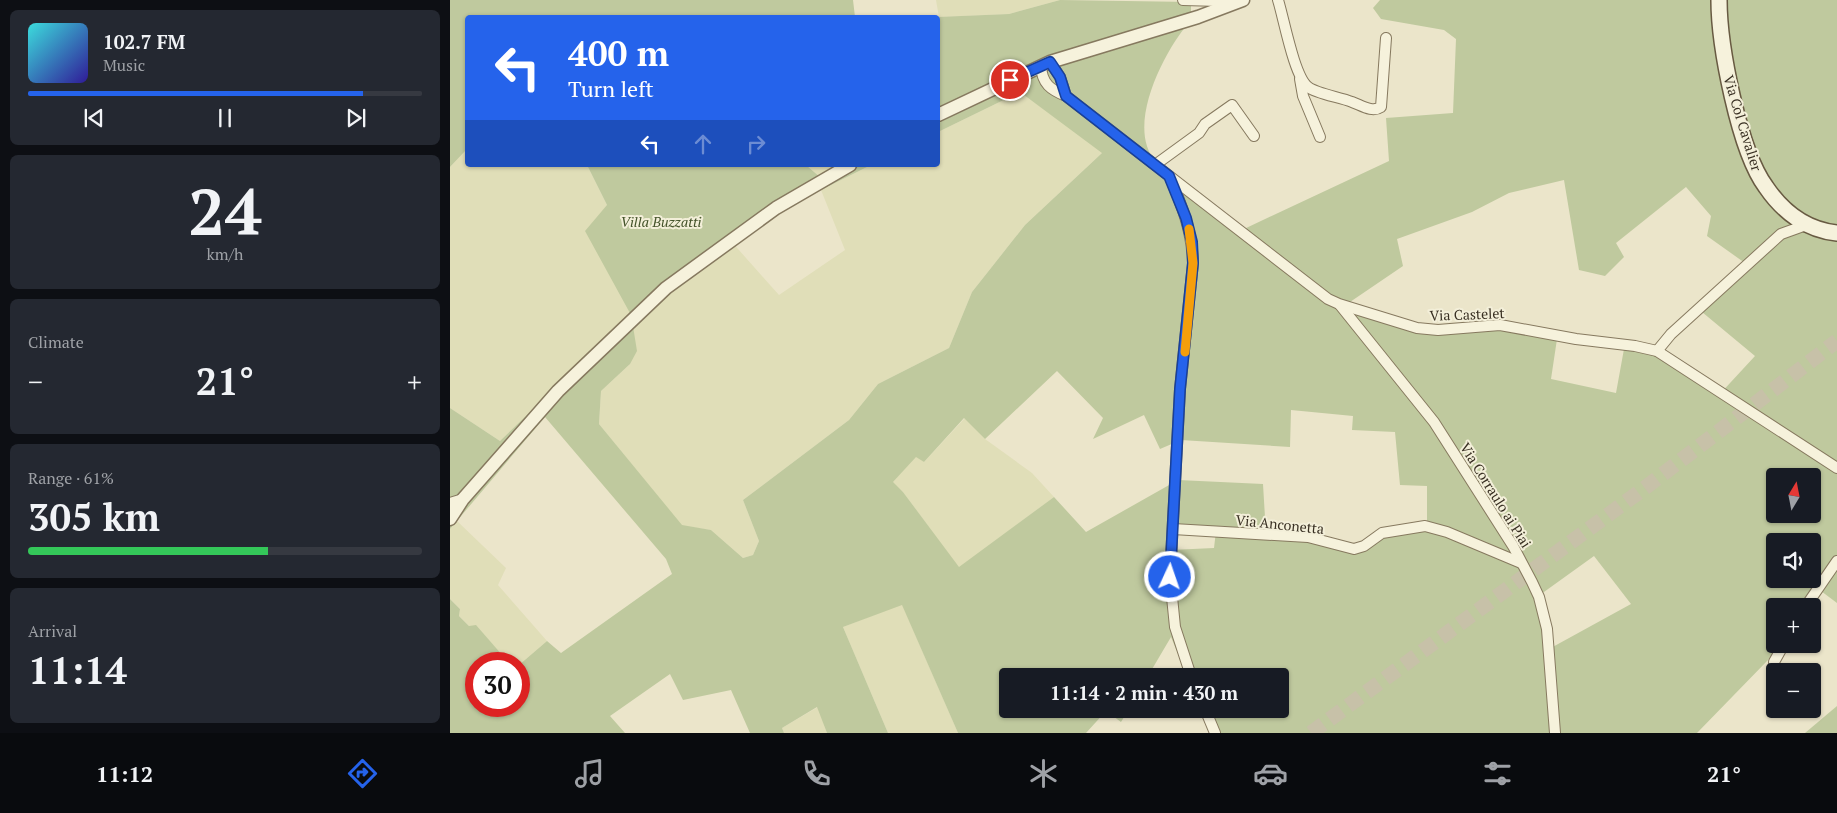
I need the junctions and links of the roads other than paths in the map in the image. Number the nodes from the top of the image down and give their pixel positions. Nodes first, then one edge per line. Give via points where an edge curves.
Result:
1 (1183, 0) edge
2 (1243, 0) edge
3 (1278, 0) edge
4 (1719, 0) edge
5 (1228, 6) junction
6 (1386, 38) dead end
7 (1046, 64) junction
8 (1300, 78) junction
9 (1066, 96) junction
10 (940, 113) edge
11 (1254, 136) dead end
12 (1320, 136) dead end
13 (1155, 165) junction
14 (847, 167) edge
15 (1169, 176) junction
16 (1806, 224) junction
17 (1837, 233) edge
18 (1339, 304) junction
19 (1657, 351) junction
20 (1837, 468) edge
21 (463, 499) junction
22 (450, 503) edge
23 (450, 519) edge
24 (1173, 529) junction
25 (1837, 561) edge
26 (1521, 563) junction
27 (1812, 598) edge
28 (1188, 668) edge
29 (1208, 718) edge
30 (1215, 733) edge
31 (1555, 733) edge

1 - 5 street via 1220,0
2 - 5 street
3 - 8 street
4 - 16 main road, Via Col Cavalier via 1721,42 1739,120 1755,167 1772,195 1788,212
5 - 7 street
6 - 8 street via 1381,107 1378,109 1372,110 1336,95 1315,91
7 - 9 street via 1060,77
7 - 9 street via 1045,83
7 - 10 street
8 - 12 street via 1303,96
9 - 13 street
11 - 13 street via 1232,106
13 - 15 street
14 - 21 street via 776,208 666,288 558,390
15 - 18 street via 1328,299
15 - 24 street via 1186,218 1193,263 1180,389
16 - 17 main road, Via Col Cavalier
16 - 19 street via 1781,234 1671,334
18 - 19 street, Via Castelet via 1417,328 1438,330 1500,325
18 - 26 street, Via Corraulo ai Piai via 1434,422
19 - 20 street, Via Castelet
21 - 22 street
21 - 23 street
24 - 26 street, Via Anconetta via 1308,537 1354,549 1382,533 1425,526
24 - 28 street via 1172,611
25 - 27 street
26 - 31 street, Via Corraulo ai Piai via 1544,611
29 - 30 street

